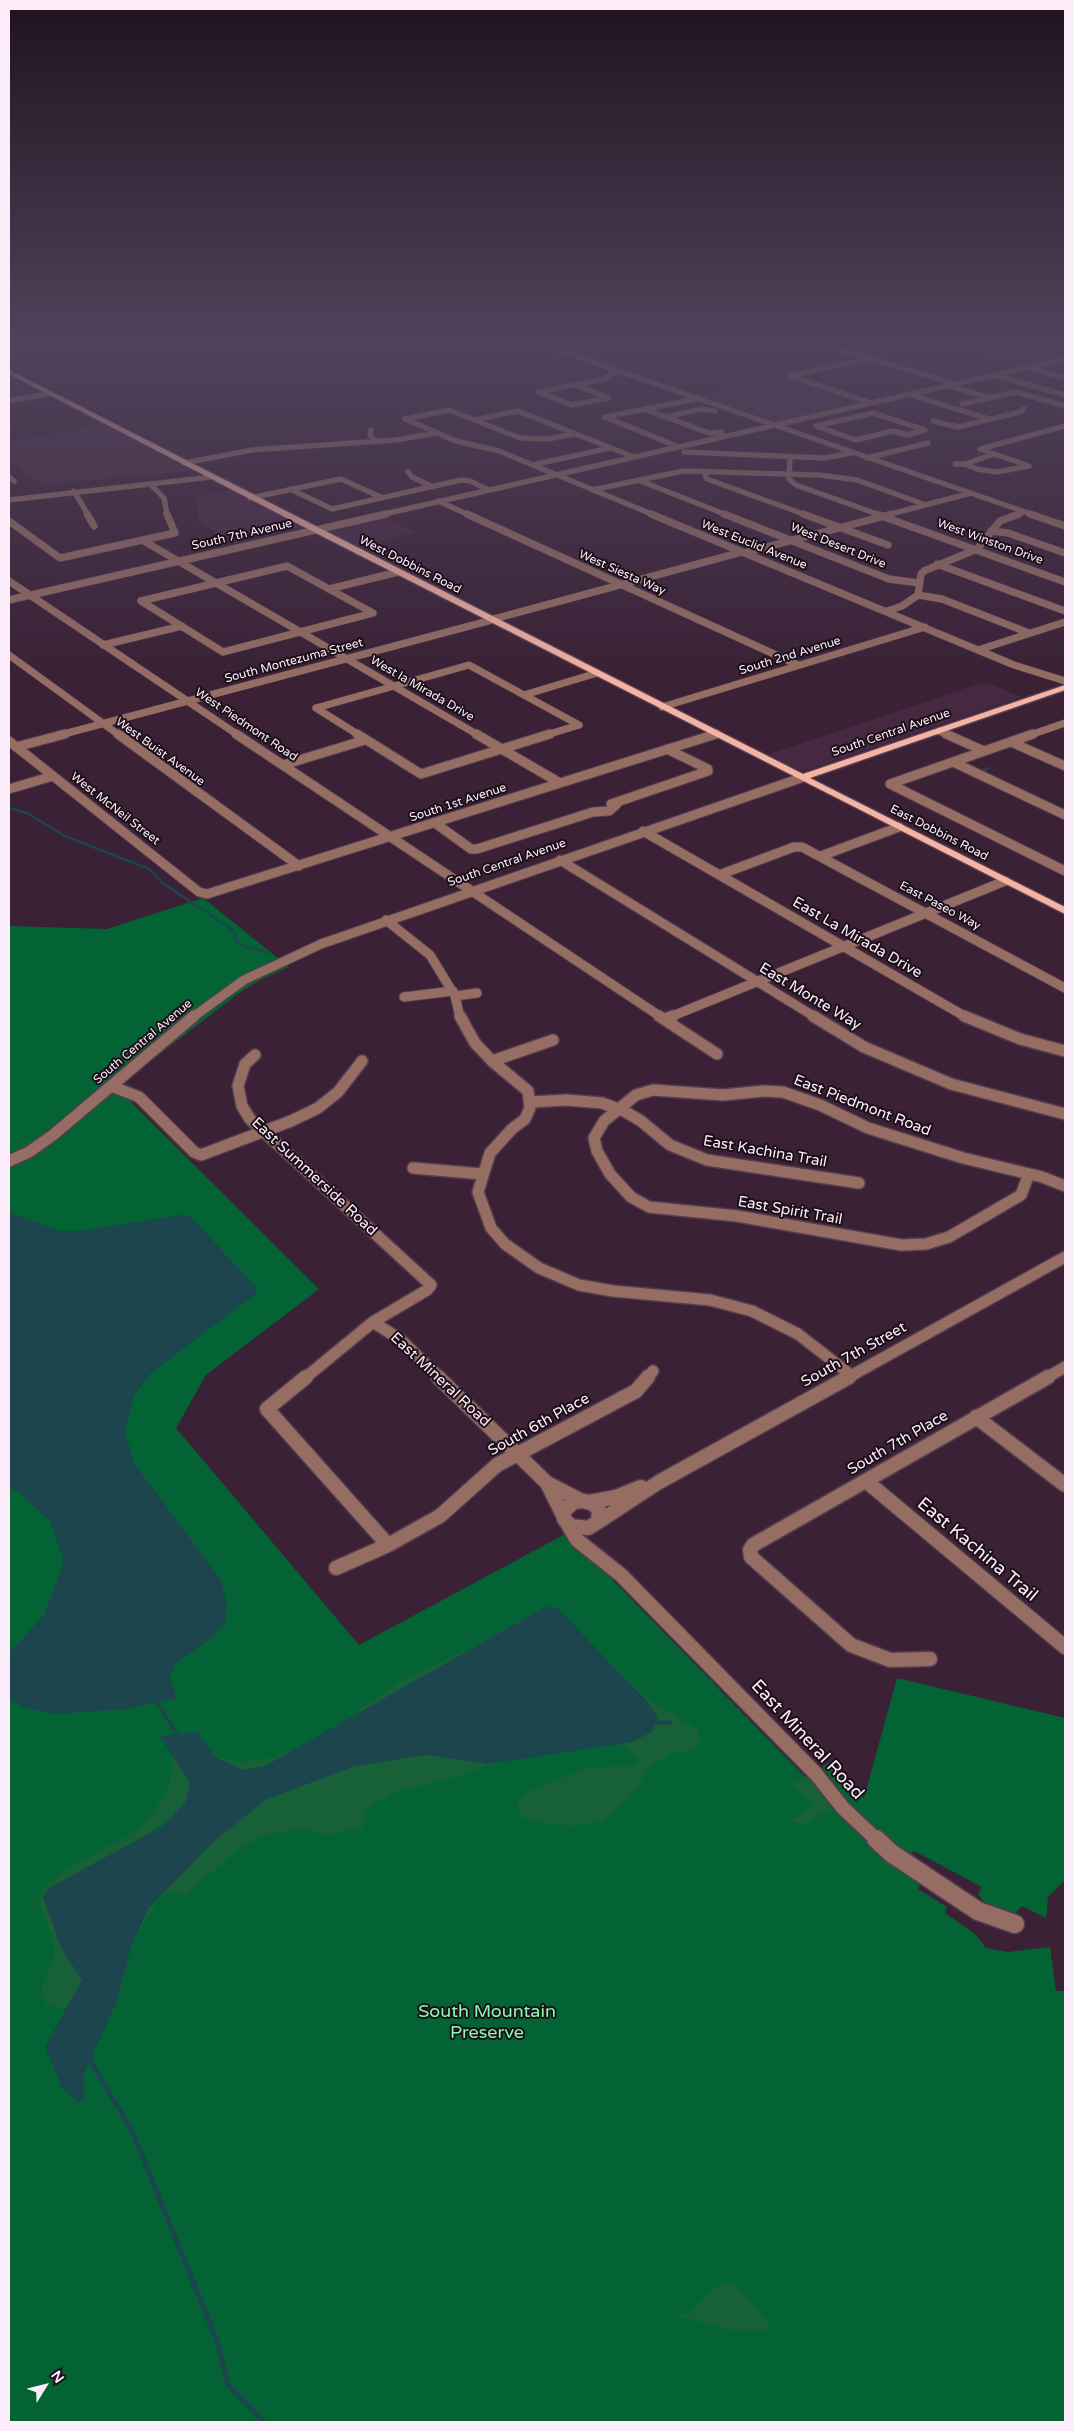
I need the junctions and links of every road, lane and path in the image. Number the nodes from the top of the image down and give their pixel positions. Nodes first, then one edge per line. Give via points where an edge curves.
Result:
1 (171, 456) edge
2 (218, 456) edge
3 (511, 456) edge
4 (571, 456) edge
5 (787, 456) edge
6 (836, 456) edge
7 (862, 456) edge
8 (873, 456) edge
9 (985, 456) edge
10 (1001, 456) edge
11 (634, 457) edge
12 (790, 457) junction
13 (867, 458) junction
14 (184, 463) junction
15 (955, 464) dead end
16 (965, 464) junction
17 (532, 465) junction
18 (703, 471) junction
19 (408, 472) dead end
20 (788, 474) junction
21 (554, 475) junction
22 (212, 477) junction
23 (638, 480) junction
24 (150, 484) junction
25 (433, 487) junction
26 (290, 489) junction
27 (490, 490) junction
28 (592, 490) junction
29 (74, 491) junction
30 (971, 493) junction
31 (250, 498) junction
32 (383, 498) junction
33 (9, 500) edge
34 (438, 501) junction
35 (926, 505) junction
36 (1024, 512) junction
37 (883, 516) junction
38 (9, 521) edge
39 (94, 526) dead end
40 (1065, 526) edge
41 (838, 528) junction
42 (294, 530) dead end
43 (312, 530) junction
44 (991, 531) junction
45 (142, 540) junction
46 (792, 540) junction
47 (888, 545) dead end
48 (977, 549) junction
49 (743, 553) junction
50 (1065, 553) edge
51 (175, 559) junction
52 (937, 564) junction
53 (398, 572) junction
54 (9, 582) edge
55 (1065, 582) edge
56 (216, 583) junction
57 (919, 583) junction
58 (619, 584) junction
59 (329, 589) junction
60 (26, 593) junction
61 (9, 594) edge
62 (918, 594) junction
63 (9, 600) edge
64 (887, 611) junction
65 (1065, 612) edge
66 (491, 620) junction
67 (1065, 622) edge
68 (182, 626) junction
69 (925, 627) junction
70 (300, 632) junction
71 (1029, 634) junction
72 (103, 645) junction
73 (978, 650) junction
74 (9, 655) edge
75 (346, 659) junction
76 (798, 665) junction
77 (597, 674) junction
78 (1065, 681) edge
79 (394, 686) junction
80 (1065, 687) edge
81 (524, 695) junction
82 (188, 701) junction
83 (662, 707) junction
84 (1064, 723) edge
85 (103, 724) junction
86 (939, 731) junction
87 (716, 734) junction
88 (365, 740) junction
89 (1011, 742) junction
90 (12, 744) edge
91 (502, 749) junction
92 (667, 749) junction
93 (984, 751) junction
94 (953, 762) junction
95 (283, 765) junction
96 (1065, 766) edge
97 (51, 775) junction
98 (801, 778) junction
99 (560, 783) junction
100 (9, 784) edge
101 (9, 788) edge
102 (1065, 815) edge
103 (435, 823) junction
104 (899, 827) junction
105 (643, 831) junction
106 (391, 837) junction
107 (821, 856) junction
108 (560, 860) junction
109 (298, 866) junction
110 (1064, 870) edge
111 (719, 874) junction
112 (1005, 881) junction
113 (470, 891) junction
114 (207, 894) joint
115 (1065, 911) edge
116 (926, 913) junction
117 (386, 920) junction
118 (844, 947) junction
119 (756, 982) junction
120 (1065, 988) edge
121 (477, 993) dead end
122 (454, 994) junction
123 (404, 997) dead end
124 (665, 1020) junction
125 (553, 1040) dead end
126 (1065, 1051) edge
127 (717, 1054) dead end
128 (255, 1055) dead end
129 (362, 1061) dead end
130 (492, 1061) junction
131 (111, 1086) junction
132 (531, 1102) junction
133 (619, 1109) junction
134 (1065, 1114) edge
135 (263, 1132) junction
136 (201, 1155) joint
137 (9, 1161) edge
138 (413, 1168) dead end
139 (482, 1174) junction
140 (1029, 1174) junction
141 (859, 1183) dead end
142 (1065, 1186) edge
143 (1065, 1257) edge
144 (372, 1322) junction
145 (1065, 1367) edge
146 (653, 1371) dead end
147 (852, 1376) junction
148 (976, 1417) junction
149 (517, 1453) junction
150 (866, 1481) junction
151 (659, 1482) junction
152 (547, 1483) junction
153 (1065, 1485) edge
154 (587, 1502) junction
155 (565, 1519) junction
156 (593, 1525) junction
157 (388, 1545) junction
158 (593, 1551) junction
159 (336, 1568) dead end
160 (1065, 1647) edge
161 (930, 1659) dead end
162 (1015, 1924) dead end

1 - 14 main road, West Dobbins Road
2 - 14 street
3 - 17 street, West Euclid Avenue
4 - 17 street
5 - 12 street
6 - 12 street
7 - 13 street
8 - 13 street
9 - 16 street
10 - 16 street via 1029,466 997,472
11 - 21 street, South 7th Avenue
12 - 20 street
13 - 30 street
14 - 22 main road, West Dobbins Road
15 - 16 street
17 - 21 street, West Euclid Avenue
18 - 20 street
18 - 23 street via 676,472
18 - 41 street via 707,479
19 - 25 street
20 - 35 street via 848,478
20 - 37 street, West Winston Drive via 796,485
21 - 27 street, South 7th Avenue
21 - 28 street, West Euclid Avenue
22 - 24 street
22 - 31 main road, West Dobbins Road
23 - 28 street
23 - 46 street, West Desert Drive
24 - 29 street
24 - 45 street via 164,498 168,521 175,533
25 - 27 street via 466,480
25 - 32 street
26 - 31 street
26 - 32 street via 342,479
26 - 32 street via 332,509
27 - 34 street, South 7th Avenue
28 - 49 street, West Euclid Avenue
29 - 33 street
29 - 39 street
30 - 35 street, South Montezuma Street
30 - 36 street
31 - 43 main road, West Dobbins Road
34 - 43 street, South 7th Avenue
34 - 58 street, West Siesta Way
35 - 37 street, South Montezuma Street
36 - 40 street
36 - 44 street via 1004,518
37 - 41 street, South Montezuma Street
37 - 48 street, West Winston Drive
38 - 45 street via 60,558
41 - 46 street, South Montezuma Street
41 - 47 street
42 - 51 street, South 7th Avenue
43 - 51 street, South 7th Avenue
43 - 53 main road, West Dobbins Road
44 - 48 street
44 - 50 street via 1008,533
45 - 51 street, West la Mirada Drive
46 - 49 street, South Montezuma Street
46 - 57 street, West Desert Drive via 889,579
48 - 52 street
48 - 55 street, West Winston Drive
49 - 58 street, South Montezuma Street
49 - 64 street, West Euclid Avenue
51 - 56 street, West la Mirada Drive
51 - 60 street, South 7th Avenue
52 - 57 street via 920,574
52 - 65 street
53 - 59 street
53 - 66 main road, West Dobbins Road
54 - 60 street, West Piedmont Road
56 - 59 street via 287,566
56 - 68 street via 141,601
56 - 70 street, West la Mirada Drive
57 - 62 street
58 - 66 street, South Montezuma Street
58 - 76 street, West Siesta Way
59 - 70 street via 373,613
60 - 61 street, South 7th Avenue
60 - 63 street, South 7th Avenue
60 - 72 street, West Piedmont Road
62 - 64 street via 905,605
62 - 71 street via 942,599
64 - 69 street, West Euclid Avenue
66 - 75 street, South Montezuma Street
66 - 77 main road, West Dobbins Road
67 - 71 street
68 - 70 street via 223,652
68 - 72 street
69 - 73 street, West Euclid Avenue
69 - 76 street, South 2nd Avenue
70 - 75 street, West la Mirada Drive
71 - 73 street
72 - 82 street, West Piedmont Road
73 - 78 street, West Euclid Avenue
74 - 85 street, West Buist Avenue
75 - 79 street, West la Mirada Drive
75 - 82 street, South Montezuma Street
76 - 83 street, South 2nd Avenue
77 - 81 street
77 - 83 main road, West Dobbins Road
79 - 81 street via 469,665
79 - 88 street via 316,708
79 - 91 street, West la Mirada Drive
80 - 86 main road, South Central Avenue
81 - 91 street via 579,725
82 - 85 street, South Montezuma Street
82 - 95 street, West Piedmont Road
83 - 87 main road, West Dobbins Road
84 - 89 street
85 - 90 street, South Montezuma Street
85 - 109 street, West Buist Avenue
86 - 93 street
86 - 98 main road, South Central Avenue
87 - 92 street, South 1st Avenue
87 - 98 main road, West Dobbins Road
88 - 91 street via 421,774
88 - 95 street
89 - 93 street
89 - 96 street
90 - 97 street, West McNeil Street
91 - 99 street, West la Mirada Drive
92 - 99 street, South 1st Avenue
92 - 103 street via 708,769 706,774 617,804 609,811 593,812 483,848 471,849
93 - 94 street
94 - 102 street
94 - 110 street via 890,784
95 - 106 street, West Piedmont Road
97 - 100 street
97 - 101 street
97 - 114 street, West McNeil Street via 195,889
98 - 104 main road, East Dobbins Road
98 - 105 street, South Central Avenue
99 - 103 street, South 1st Avenue
103 - 106 street, South 1st Avenue
104 - 107 street
104 - 112 main road, East Dobbins Road
105 - 108 street, South Central Avenue
105 - 111 street, East La Mirada Drive
106 - 109 street, South 1st Avenue
106 - 113 street, West Piedmont Road
107 - 111 street, East Paseo Way via 802,846 794,847
107 - 116 street, East Paseo Way
108 - 113 street, South Central Avenue
108 - 119 street, East Monte Way
109 - 114 street, South 1st Avenue
111 - 118 street, East La Mirada Drive
112 - 115 main road, East Dobbins Road
112 - 116 street
113 - 117 street, South Central Avenue
113 - 124 street
116 - 118 street
116 - 120 street, East Paseo Way
117 - 122 street via 430,955
117 - 131 street, South Central Avenue via 321,944 244,980 181,1026
118 - 119 street
118 - 126 street, East La Mirada Drive via 971,1020 1020,1039
119 - 124 street
119 - 134 street, East Monte Way via 844,1037 887,1059 985,1095
121 - 122 street
122 - 123 street
122 - 130 street via 466,1029
124 - 127 street
125 - 130 street
128 - 135 street, East Summerside Road via 245,1064 238,1086 242,1106
129 - 135 street via 346,1084 329,1100 303,1116
130 - 132 street via 528,1090
131 - 136 street via 138,1097 194,1152
131 - 137 street, South Central Avenue via 53,1135
132 - 133 street, East Kachina Trail via 567,1100
132 - 139 street via 525,1119 490,1153
133 - 140 street, East Piedmont Road via 636,1094 653,1090 723,1095 783,1092 876,1131
133 - 140 street, East Spirit Trail via 604,1121 594,1138 597,1151 610,1174 630,1197 649,1207 737,1216 901,1245 926,1244 948,1237 1011,1203 1021,1196
133 - 141 street, East Kachina Trail via 641,1121 670,1145 706,1160
135 - 136 street
135 - 144 street, East Summerside Road via 431,1285
138 - 139 street
139 - 147 street via 478,1192 491,1228 506,1244 539,1268 597,1289 710,1300 752,1311 798,1334
140 - 142 street, East Piedmont Road via 1056,1180
143 - 147 street, South 7th Street
144 - 149 street, East Mineral Road via 401,1340
144 - 157 street via 267,1409
145 - 148 street, South 7th Place
146 - 149 street, South 6th Place via 636,1391
147 - 151 street, South 7th Street
148 - 150 street, South 7th Place
148 - 153 street
149 - 152 street, East Mineral Road
149 - 157 street, South 6th Place via 497,1465 440,1516
150 - 160 street, East Kachina Trail
150 - 161 street, South 7th Place via 754,1545 750,1550 752,1557 851,1644 890,1660
151 - 154 street, South 7th Street via 616,1497
151 - 156 street, South 7th Street
152 - 154 street, East Mineral Road
152 - 155 street, East Mineral Road
154 - 155 street, South 7th Street via 569,1504
154 - 156 street via 599,1510
155 - 156 street via 576,1528
155 - 158 street, East Mineral Road via 577,1540
156 - 158 street via 588,1536
157 - 159 street, South 6th Place
158 - 162 street, East Mineral Road via 621,1575 884,1847 978,1911

